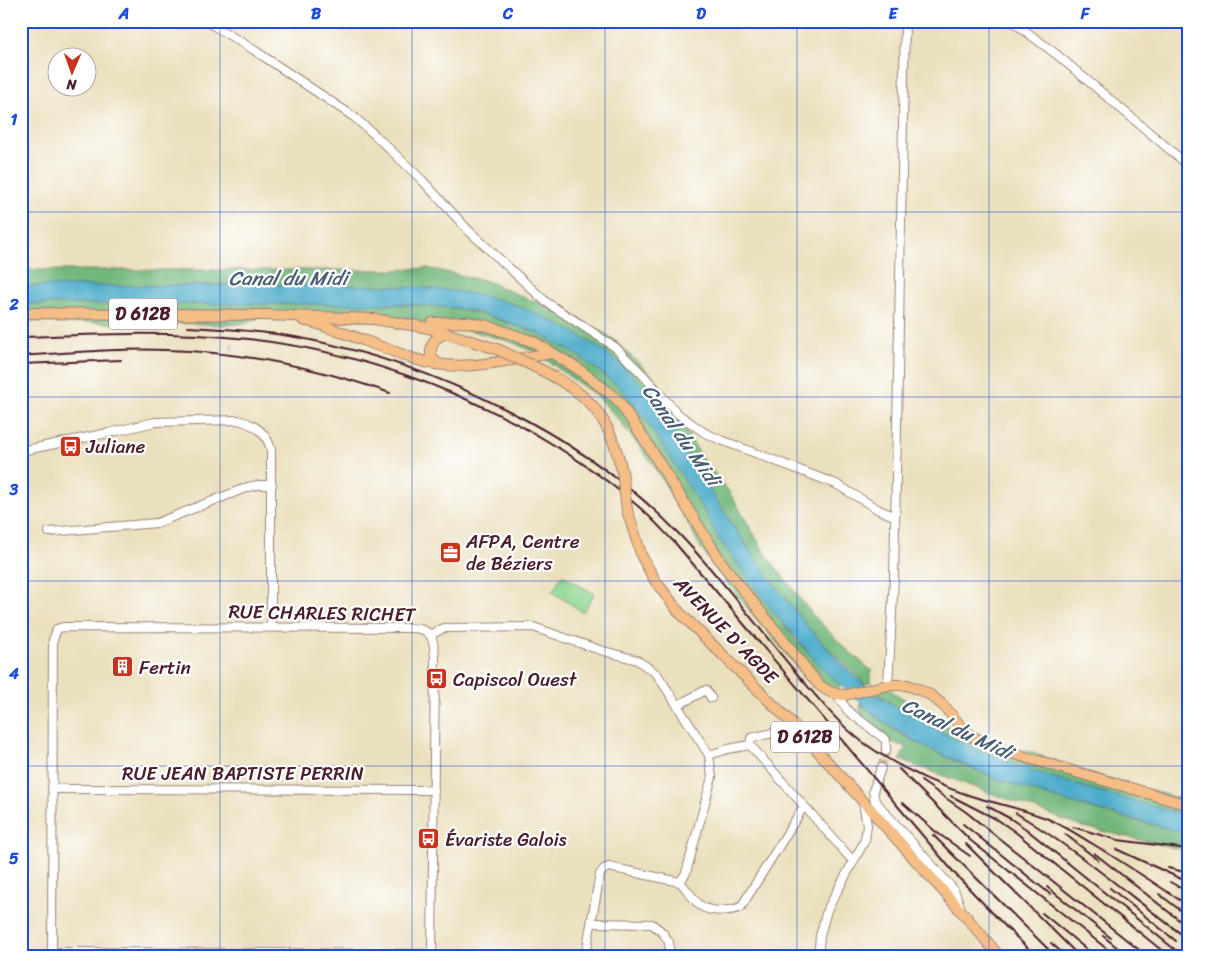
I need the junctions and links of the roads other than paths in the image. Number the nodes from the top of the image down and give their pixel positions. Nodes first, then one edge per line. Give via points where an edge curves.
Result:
1 (206, 21) edge
2 (905, 21) edge
3 (1012, 21) edge
4 (1188, 165) edge
5 (21, 312) edge
6 (264, 315) junction
7 (429, 328) junction
8 (446, 333) junction
9 (551, 353) junction
10 (440, 365) junction
11 (21, 451) edge
12 (272, 485) junction
13 (894, 516) junction
14 (49, 532) dead end
15 (271, 627) junction
16 (430, 635) junction
17 (884, 686) junction
18 (841, 695) junction
19 (711, 698) dead end
20 (678, 705) junction
21 (773, 733) dead end
22 (750, 745) junction
23 (886, 751) dead end
24 (709, 755) junction
25 (881, 768) tunnel mouth
26 (52, 789) junction
27 (434, 790) junction
28 (861, 799) junction
29 (1188, 805) edge
30 (804, 806) junction
31 (852, 861) junction
32 (680, 882) junction
33 (962, 912) junction
34 (592, 923) junction
35 (587, 947) dead end
36 (52, 954) edge
37 (432, 955) edge
38 (670, 957) edge
39 (818, 957) edge
40 (1000, 957) edge

1 - 13 street via 354,117 518,277 546,302 615,348 688,422 705,434 836,484
2 - 13 street
3 - 4 street
5 - 6 main road, D 612B
6 - 7 main road, D 612B via 374,320
6 - 10 main road via 309,321 416,360
7 - 8 main road, AVENUE D'AGDE / D 612B
7 - 9 main road via 432,323 466,322 488,326 534,342
8 - 10 main road via 433,340 430,349 431,358
8 - 28 main road, AVENUE D'AGDE / D 612B, bridge via 497,349 558,378 598,411 612,438 622,471 627,510 642,557 656,582 679,612 799,730
9 - 10 main road via 459,366
9 - 18 main road via 577,368 616,399 721,562 818,684 827,692
11 - 12 street via 155,422 238,420 256,427 269,444
12 - 14 street via 248,487 157,523
12 - 15 street
13 - 17 street via 894,578
15 - 16 street, RUE CHARLES RICHET via 421,628
15 - 26 street, RUE CHARLES RICHET via 57,629 53,640
16 - 20 street, RUE CHARLES RICHET via 444,628 533,627 637,660 657,674
16 - 27 street via 435,658
17 - 18 main road
17 - 29 main road via 907,685 930,695 973,737 1001,750
18 - 23 street via 848,711 886,740
19 - 20 street via 706,690
20 - 24 street, RUE CHARLES RICHET
21 - 22 street via 751,738
22 - 24 street
22 - 30 street
24 - 32 street via 712,776 686,873
25 - 33 street via 873,791 875,801 954,890
26 - 27 street, RUE JEAN BAPTISTE PERRIN
26 - 36 street
27 - 37 street
28 - 31 street via 867,825 865,840
28 - 33 main road, AVENUE D'AGDE / D 612B
30 - 31 street
30 - 32 street via 741,907 710,910 702,906
31 - 39 street via 827,910
32 - 34 street via 609,867 604,869 600,874
33 - 40 main road, AVENUE D'AGDE / D 612B
34 - 35 street
34 - 38 street via 652,924 670,942
36 - 37 street

